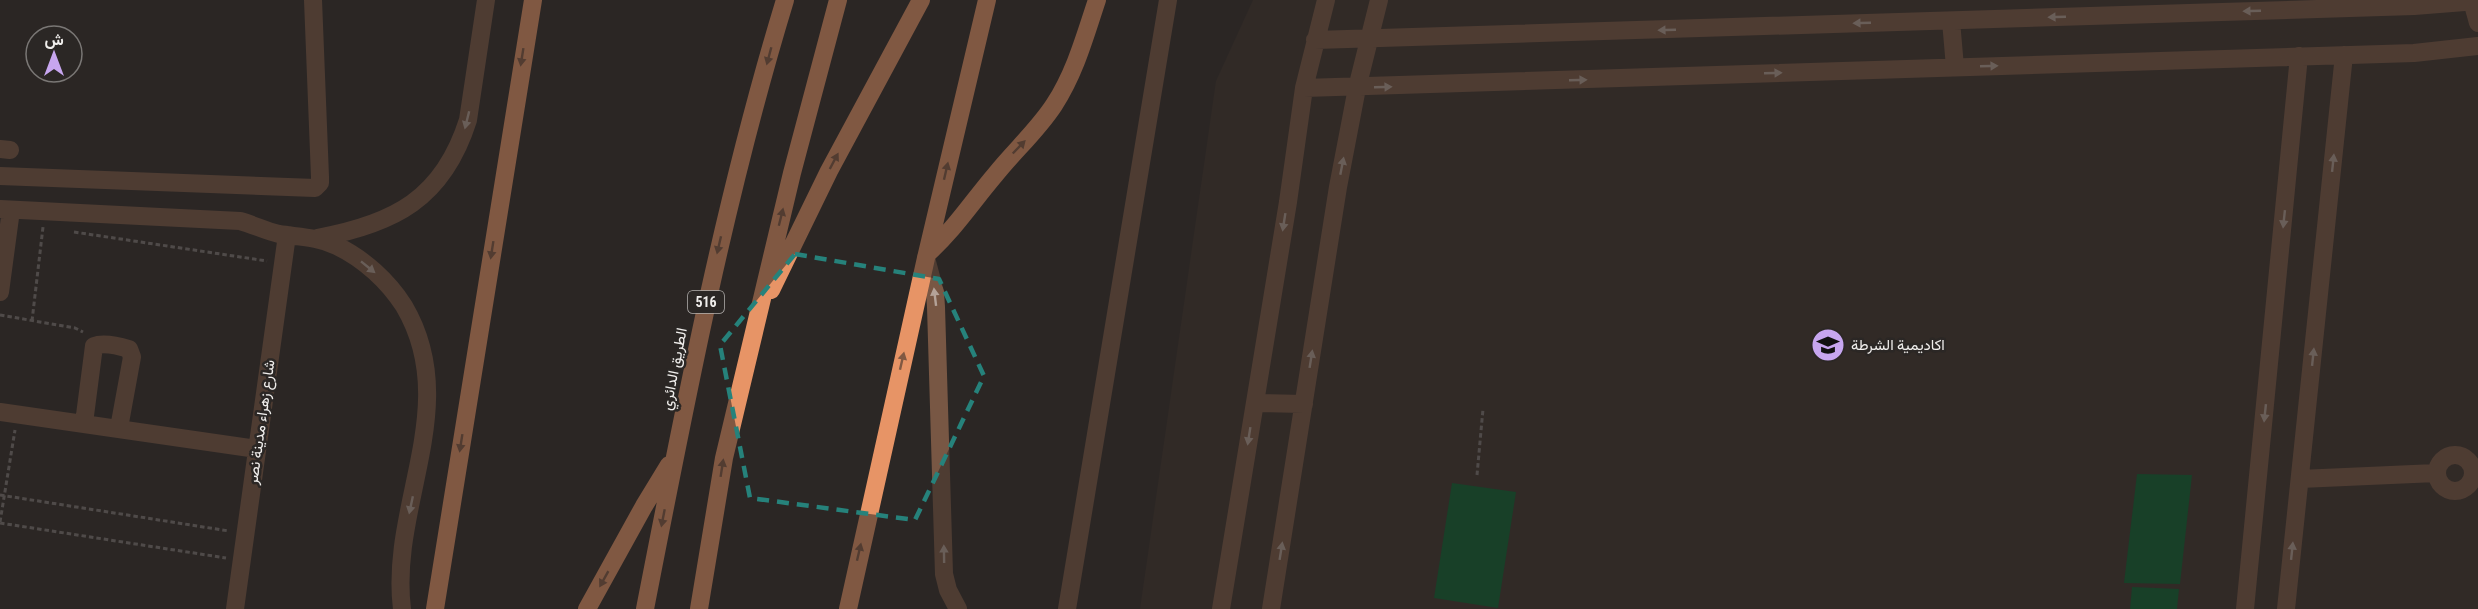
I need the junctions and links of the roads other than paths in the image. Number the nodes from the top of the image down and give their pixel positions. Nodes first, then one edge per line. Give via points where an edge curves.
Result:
1 (314, 0) edge
2 (486, 0) edge
3 (533, 0) edge
4 (785, 0) edge
5 (838, 0) edge
6 (921, 0) edge
7 (987, 0) edge
8 (1097, 0) edge
9 (1168, 0) edge
10 (1326, 0) edge
11 (1379, 0) edge
12 (2475, 1) edge
13 (1951, 21) junction
14 (2478, 23) edge
15 (1315, 40) junction
16 (1368, 40) junction
17 (2478, 46) edge
18 (2344, 55) junction
19 (2299, 56) junction
20 (1955, 67) junction
21 (1304, 88) junction
22 (1357, 88) junction
23 (3, 154) edge
24 (0, 176) edge
25 (320, 177) junction
26 (6, 210) edge
27 (287, 235) junction
28 (317, 238) junction
29 (926, 256) junction
30 (0, 292) edge
31 (754, 327) junction
32 (1255, 403) junction
33 (1304, 404) junction
34 (9, 413) edge
35 (84, 423) junction
36 (119, 428) junction
37 (257, 449) junction
38 (675, 456) junction
39 (2436, 473) dead end
40 (2300, 479) junction
41 (235, 609) edge
42 (402, 609) edge
43 (435, 609) edge
44 (587, 609) edge
45 (645, 609) edge
46 (699, 609) edge
47 (848, 609) edge
48 (958, 609) edge
49 (1067, 609) edge
50 (1221, 609) edge
51 (1271, 609) edge
52 (2245, 609) edge
53 (2286, 609) edge

1 - 25 street
2 -> 28 street via 468,120 446,169 423,195 394,216 361,229
3 -> 43 highway
4 -> 38 highway, الطريق الدائري / 516 via 721,239
31 -> 5 highway
31 -> 6 highway via 829,171
29 -> 7 highway
29 -> 8 highway via 956,226 1055,105 1076,63
9 - 49 street
10 - 15 street
11 - 16 street
12 -> 13 street
12 - 14 street
13 -> 16 street
13 - 20 street
15 - 16 street
15 - 21 street
16 - 22 street
17 - 18 street
18 - 19 street
40 -> 18 street
20 -> 19 street
19 -> 52 street
22 -> 20 street
21 - 22 street
21 -> 32 street
33 -> 22 street
23 - 25 street
24 - 25 street via 311,189 318,186
26 - 27 street via 230,220
26 - 30 street
27 - 28 street
27 - 37 street, شارع زهراء مدينة نصر
28 -> 42 street via 355,257 387,284 410,317 423,352 427,408 401,551
47 -> 29 highway
48 -> 29 street via 944,574 936,307
46 -> 31 highway via 724,458
32 - 33 street
32 -> 50 street
51 -> 33 street
34 - 35 street
35 - 36 street
35 - 36 street via 94,346 101,344 131,352
36 - 37 street
37 - 41 street, شارع زهراء مدينة نصر
38 -> 44 highway
38 -> 45 highway, الطريق الدائري / 516
39 - 40 street
53 -> 40 street

